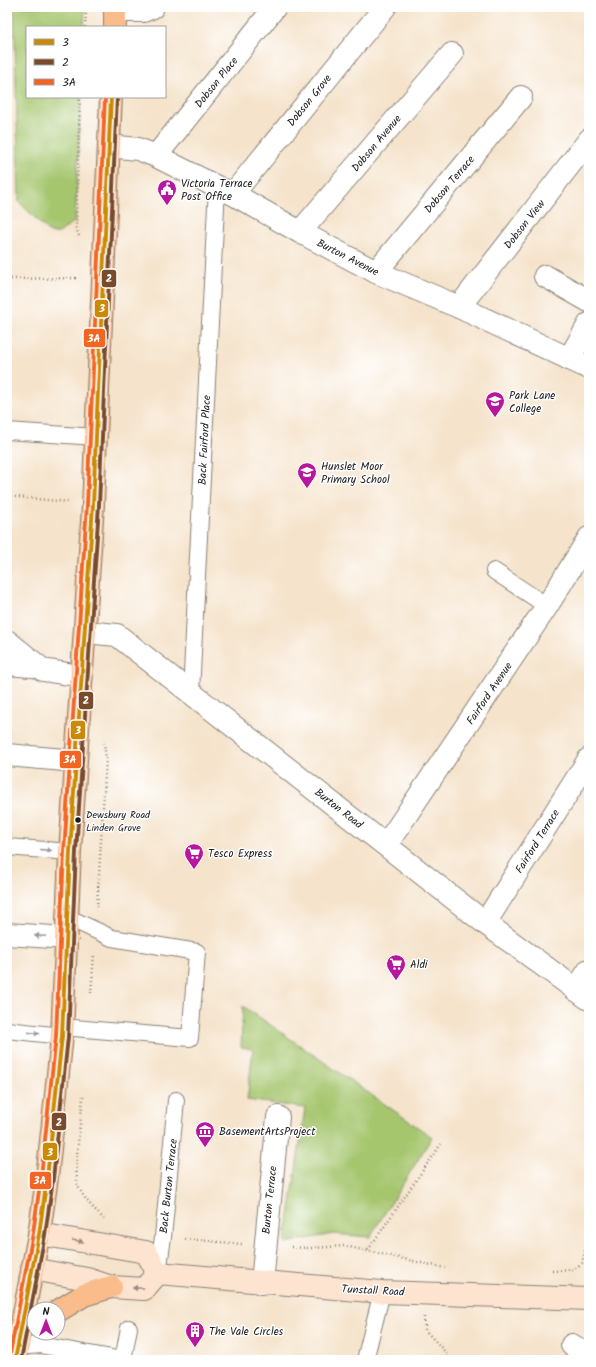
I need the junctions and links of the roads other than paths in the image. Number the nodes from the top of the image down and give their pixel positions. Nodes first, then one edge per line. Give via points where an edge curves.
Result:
1 (153, 7) edge
2 (275, 7) edge
3 (385, 7) edge
4 (115, 15) edge
5 (452, 54) dead end
6 (521, 97) dead end
7 (111, 98) edge
8 (588, 140) edge
9 (109, 146) junction
10 (156, 156) junction
11 (225, 191) junction
12 (300, 232) junction
13 (376, 272) junction
14 (545, 276) dead end
15 (589, 301) edge
16 (459, 307) junction
17 (589, 324) edge
18 (569, 359) junction
19 (589, 368) edge
20 (7, 430) edge
21 (96, 437) junction
22 (589, 538) edge
23 (494, 571) dead end
24 (548, 606) junction
25 (85, 632) junction
26 (7, 641) edge
27 (7, 667) edge
28 (43, 670) junction
29 (81, 676) junction
30 (191, 692) junction
31 (7, 755) edge
32 (589, 759) edge
33 (76, 761) junction
34 (386, 845) junction
35 (14, 848) edge
36 (70, 852) junction
37 (485, 923) junction
38 (67, 928) junction
39 (10, 935) edge
40 (589, 970) edge
41 (582, 995) edge
42 (7, 1030) edge
43 (62, 1032) junction
44 (176, 1100) dead end
45 (278, 1117) dead end
46 (39, 1234) junction
47 (32, 1269) junction
48 (158, 1273) junction
49 (262, 1282) junction
50 (111, 1287) junction
51 (382, 1292) junction
52 (589, 1299) edge
53 (66, 1307) edge
54 (129, 1328) dead end
55 (28, 1341) edge
56 (17, 1354) edge
57 (123, 1360) edge
58 (365, 1360) edge

1 - 4 street
2 - 10 street, Dobson Place
3 - 11 street, Dobson Grove
5 - 12 street, Dobson Avenue
6 - 13 street, Dobson Terrace
7 - 9 main road
8 - 16 street, Dobson View
9 - 10 street, Burton Avenue via 138,149
9 - 21 main road
10 - 11 street, Burton Avenue
11 - 12 street, Burton Avenue
11 - 30 lane, Back Fairford Place
12 - 13 street, Burton Avenue
13 - 16 street, Burton Avenue
14 - 15 street
16 - 18 street, Burton Avenue
17 - 18 street
18 - 19 street, Burton Avenue
20 - 21 lane
21 - 25 main road
22 - 24 street, Fairford Avenue
23 - 24 lane
24 - 34 street, Fairford Avenue
25 - 29 main road
25 - 30 street, Burton Road via 117,635
26 - 28 street
27 - 28 lane
28 - 29 street
29 - 33 main road
30 - 34 street, Burton Road
31 - 33 street
32 - 37 street, Fairford Terrace
33 - 36 main road
34 - 37 street, Burton Road
35 -> 36 lane
36 - 38 main road
37 - 41 street, Burton Road
38 -> 39 street
38 - 43 main road
38 - 43 lane via 96,930 112,938 197,952 190,1038 87,1029
40 - 41 street
42 -> 43 lane
43 - 46 main road
44 - 48 lane, Back Burton Terrace
45 - 49 street, Burton Terrace
46 - 47 main road
46 -> 48 street via 146,1252
47 - 50 street via 87,1279
47 - 56 main road
48 - 49 street, Tunstall Road
48 -> 50 street via 144,1289
49 - 51 street, Tunstall Road
50 - 53 main road via 84,1295
51 - 52 street, Tunstall Road
51 - 58 lane
54 - 57 lane
55 - 56 main road
56 - 57 lane via 40,1345

